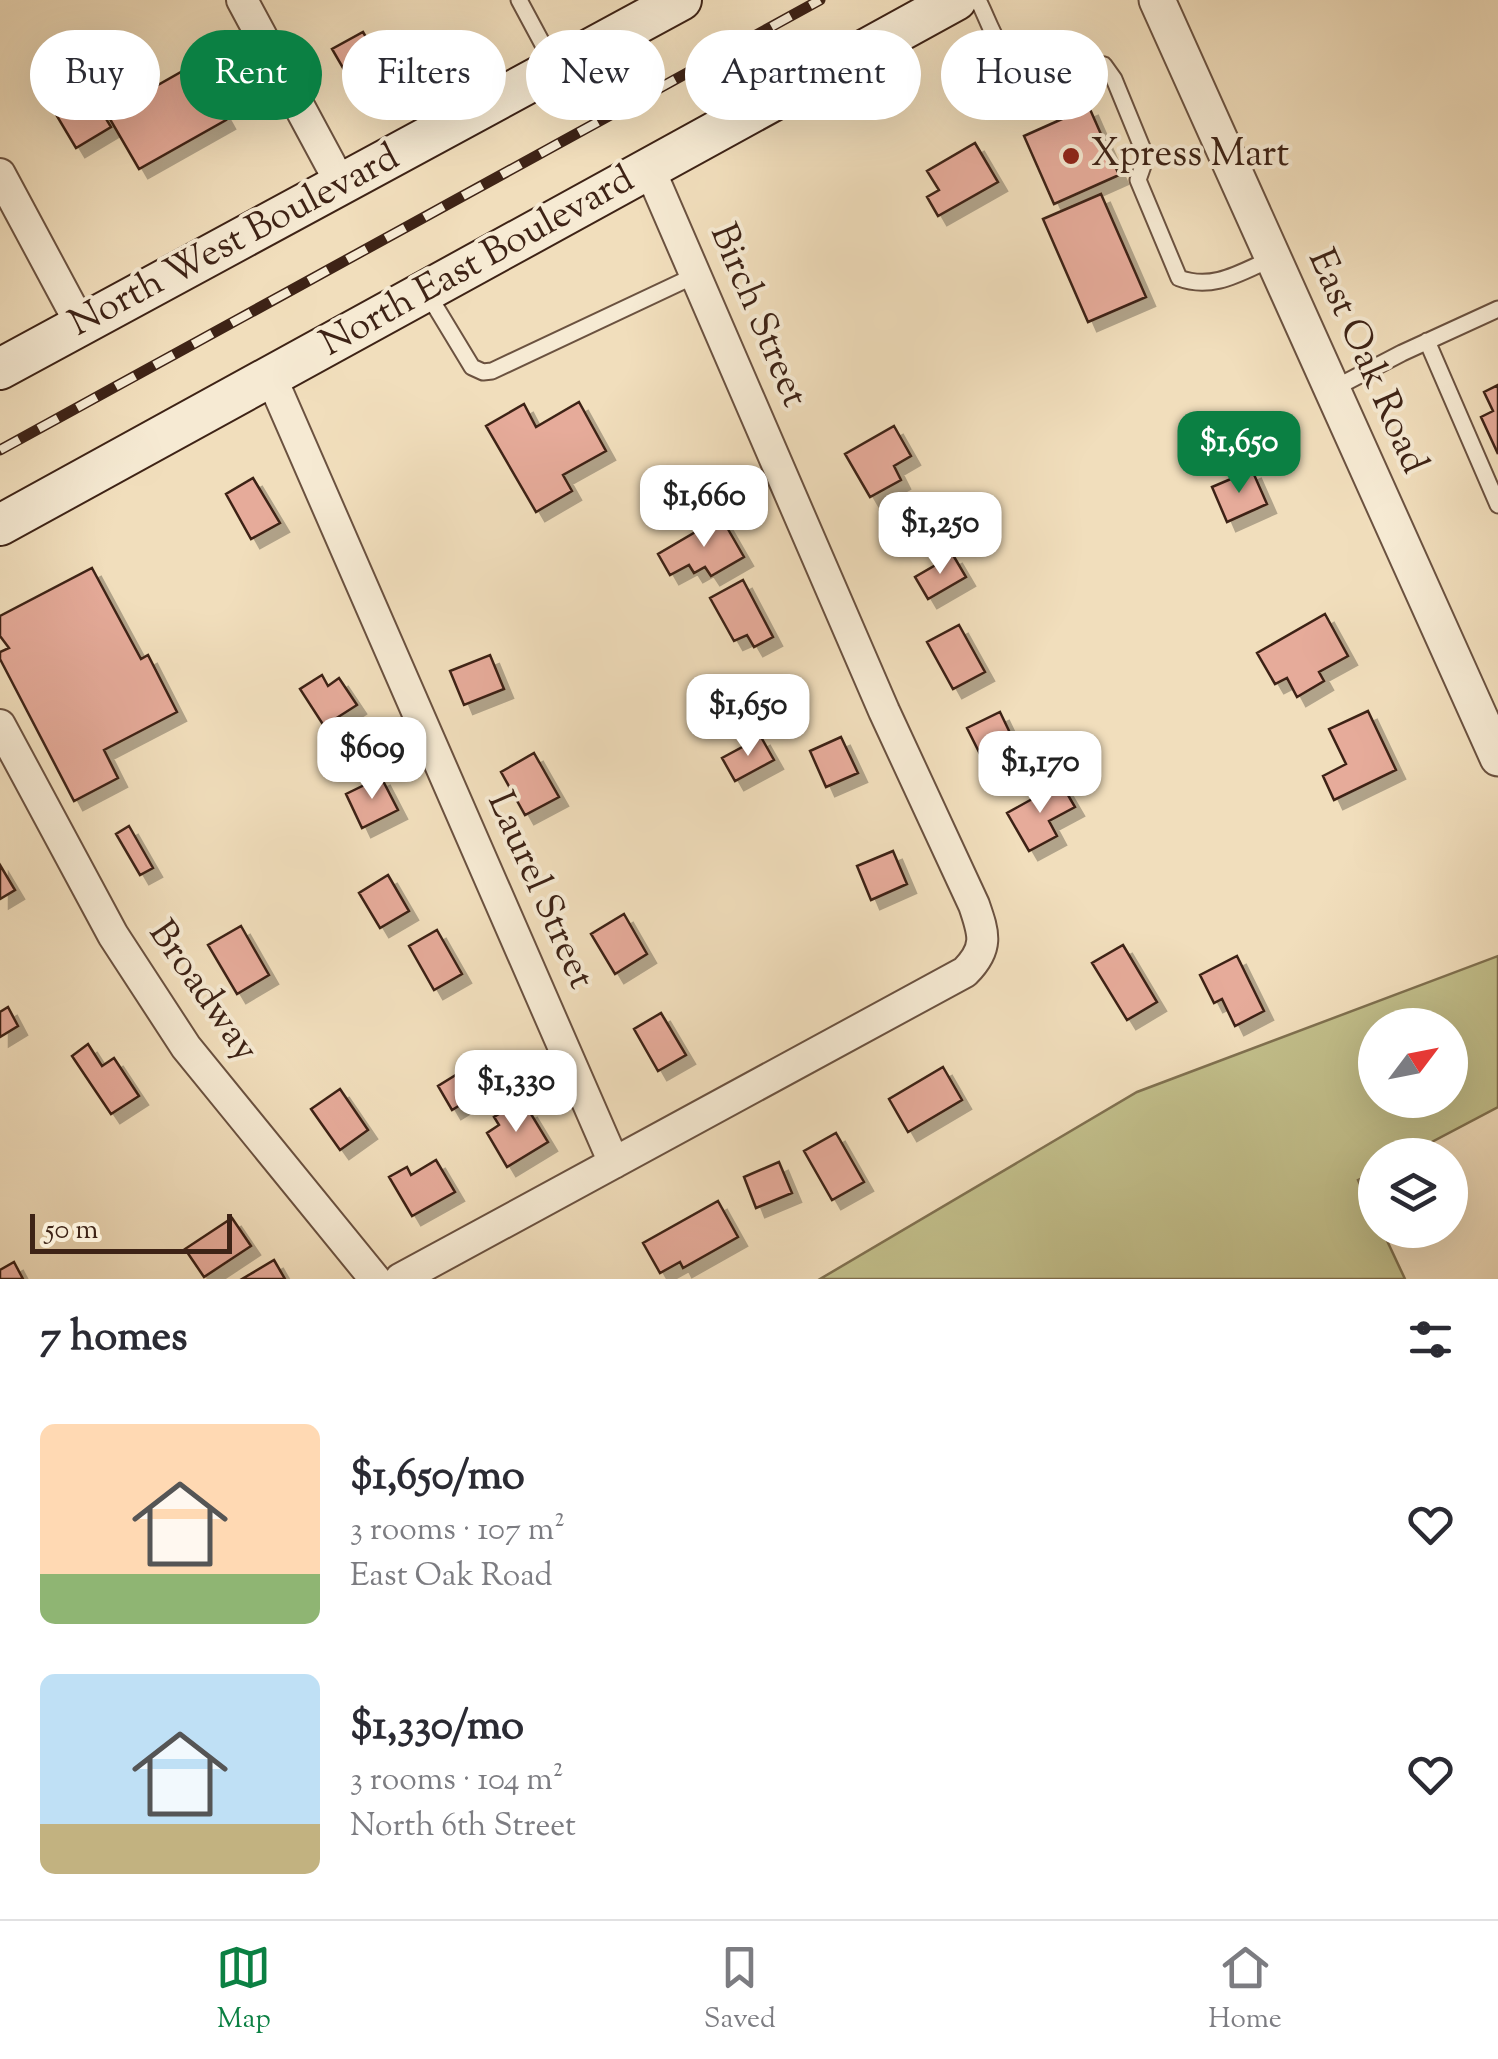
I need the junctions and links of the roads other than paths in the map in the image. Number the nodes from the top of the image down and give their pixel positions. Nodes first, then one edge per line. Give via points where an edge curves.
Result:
1 (242, 0) edge
2 (518, 0) edge
3 (680, 0) edge
4 (956, 0) edge
5 (978, 0) edge
6 (1157, 0) edge
7 (534, 30) edge
8 (625, 30) edge
9 (526, 84) edge
10 (649, 168) junction
11 (0, 174) edge
12 (341, 184) junction
13 (1273, 258) junction
14 (696, 276) junction
15 (426, 291) junction
16 (1498, 310) edge
17 (81, 325) junction
18 (1427, 342) junction
19 (0, 369) edge
20 (271, 377) junction
21 (1331, 390) junction
22 (1498, 505) edge
23 (0, 526) edge
24 (0, 726) edge
25 (1498, 758) edge
26 (614, 1162) junction
27 (375, 1279) edge
28 (400, 1279) edge

1 - 12 street
2 - 7 lane
3 - 8 main road, North West Boulevard
4 - 10 main road, North East Boulevard
5 - 13 lane via 1010,63 1024,75 1048,77 1084,62 1104,65 1146,157 1138,180 1178,278 1214,284
6 - 13 street, East Oak Road
9 - 12 main road, North West Boulevard
10 - 14 street, Birch Street
10 - 15 main road, North East Boulevard
11 - 17 street
12 - 17 main road, North West Boulevard
13 - 21 street, East Oak Road
14 - 15 lane via 492,372 472,367
14 - 26 street, Birch Street via 983,932 978,959 965,972
15 - 20 main road, North East Boulevard
16 - 18 lane
17 - 19 main road, North West Boulevard
18 - 21 lane
18 - 22 lane
20 - 23 main road, North East Boulevard
20 - 26 street, Laurel Street
21 - 25 street, East Oak Road
24 - 27 street, Broadway via 113,936 186,1047
26 - 28 street, Birch Street

